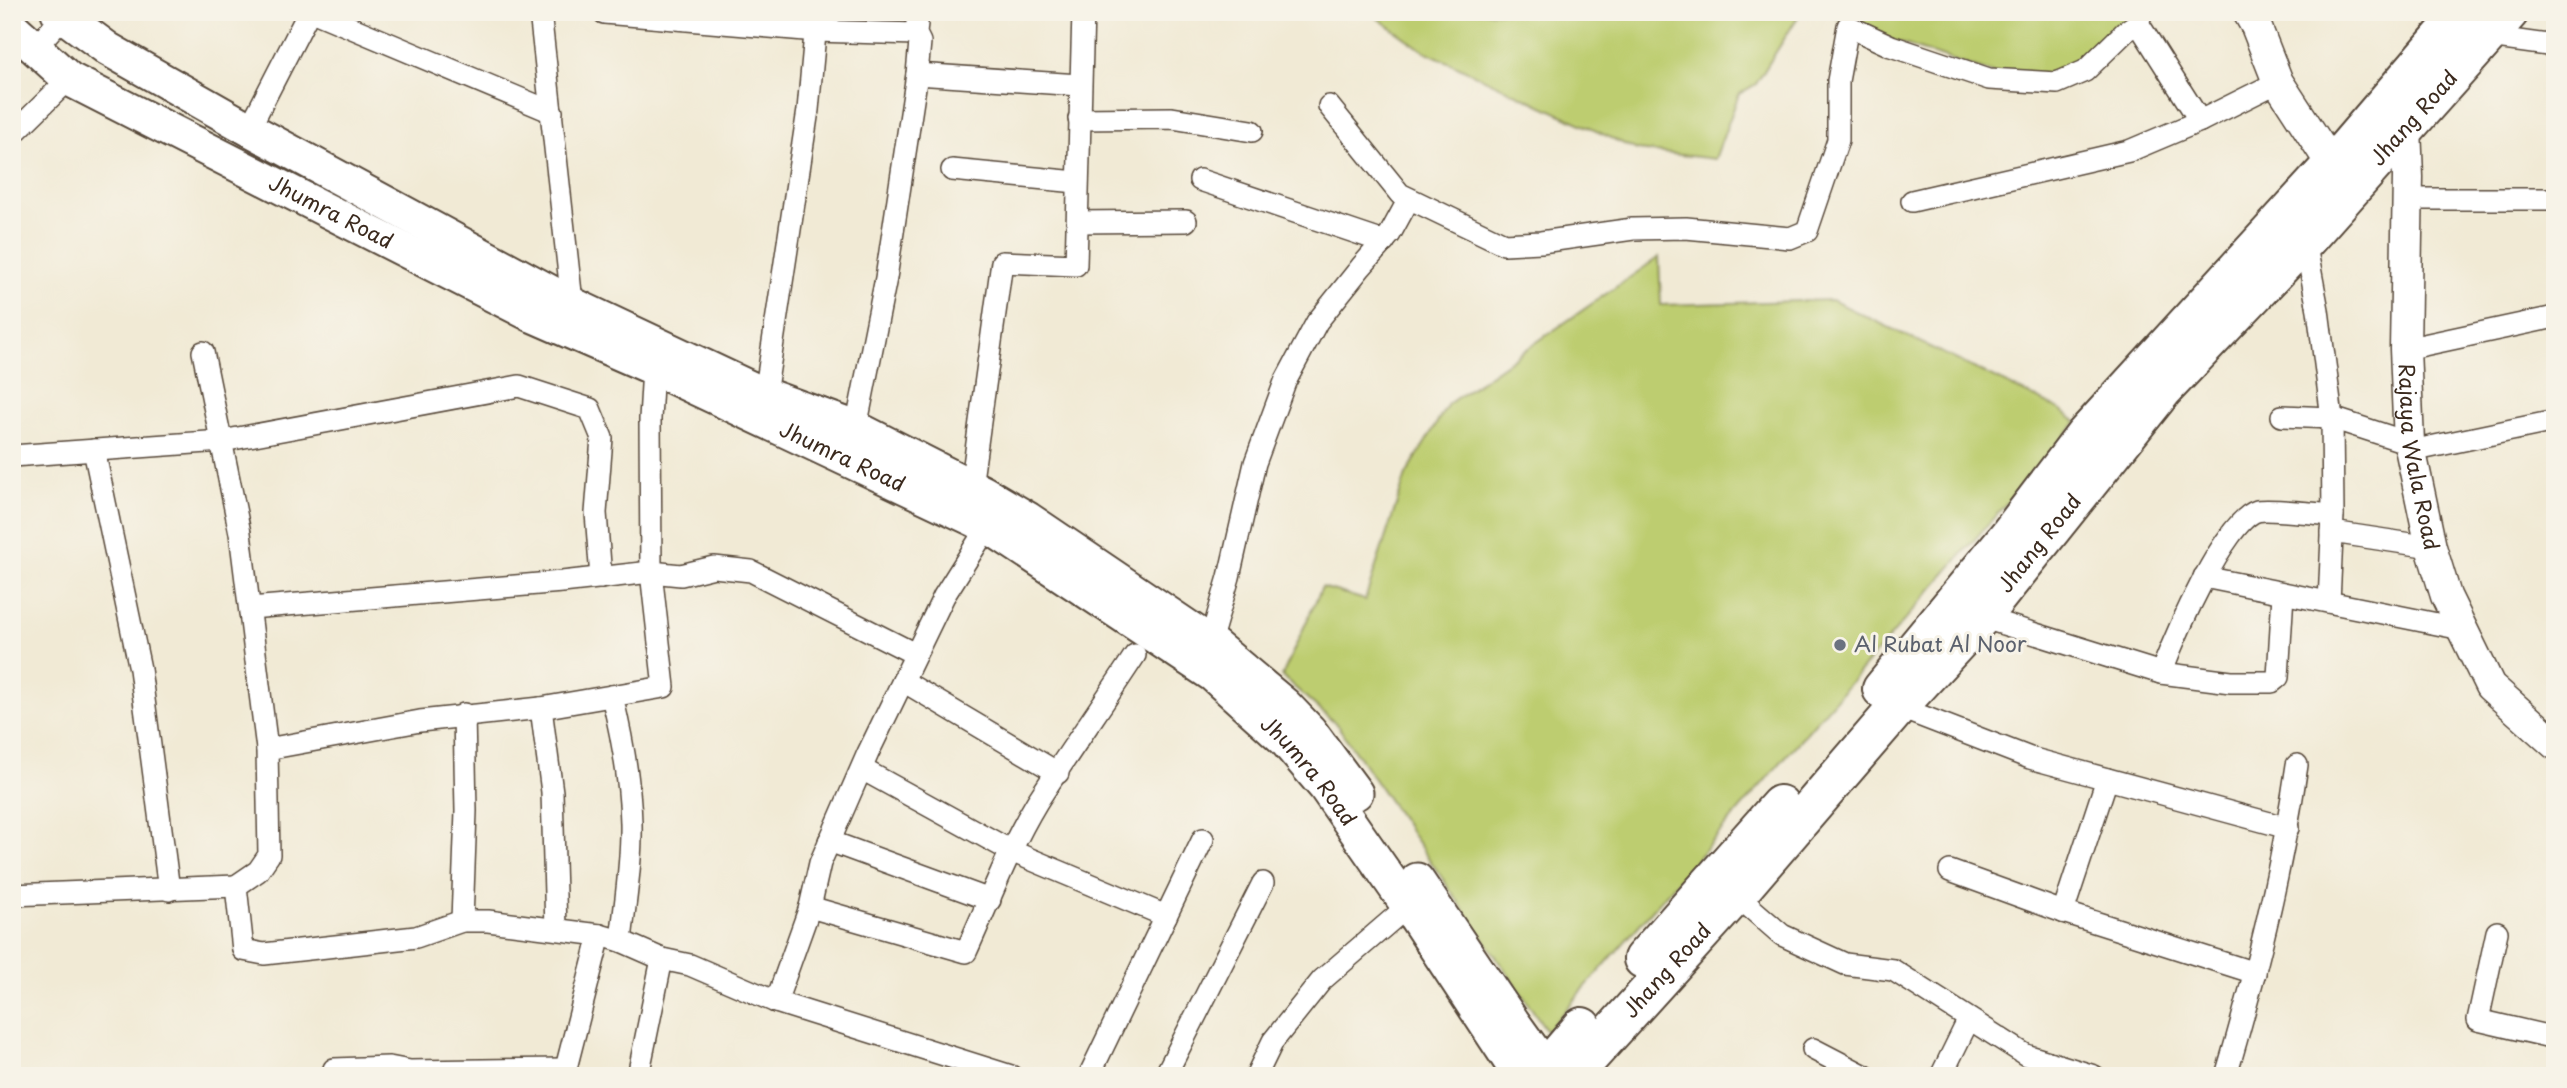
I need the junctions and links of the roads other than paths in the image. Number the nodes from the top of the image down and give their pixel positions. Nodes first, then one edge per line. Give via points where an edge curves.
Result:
1 (312, 12) edge
2 (540, 12) edge
3 (1083, 12) edge
4 (2248, 12) edge
5 (604, 13) edge
6 (63, 14) edge
7 (2140, 18) edge
8 (2487, 21) edge
9 (917, 23) edge
10 (816, 25) edge
11 (24, 38) edge
12 (2555, 46) edge
13 (917, 74) junction
14 (69, 79) junction
15 (2278, 82) junction
16 (1079, 85) junction
17 (1328, 106) dead end
18 (552, 112) junction
19 (1079, 119) junction
20 (2200, 121) junction
21 (2406, 127) junction
22 (248, 129) junction
23 (1252, 131) dead end
24 (12, 135) edge
25 (2332, 165) junction
26 (952, 170) dead end
27 (1200, 180) dead end
28 (1077, 182) junction
29 (2555, 198) edge
30 (1409, 199) junction
31 (2408, 199) junction
32 (1912, 201) dead end
33 (1186, 221) dead end
34 (1077, 222) junction
35 (2305, 241) junction
36 (1384, 242) junction
37 (566, 315) junction
38 (2555, 317) edge
39 (2405, 349) junction
40 (203, 352) dead end
41 (653, 368) junction
42 (765, 395) junction
43 (2282, 416) dead end
44 (2332, 418) junction
45 (2555, 421) edge
46 (856, 428) junction
47 (222, 441) junction
48 (2410, 447) junction
49 (94, 450) junction
50 (12, 456) edge
51 (971, 487) junction
52 (2332, 523) junction
53 (988, 526) junction
54 (2020, 543) junction
55 (2431, 547) junction
56 (651, 572) junction
57 (2204, 577) junction
58 (601, 578) junction
59 (2283, 594) junction
60 (2329, 603) junction
61 (250, 608) junction
62 (1980, 617) junction
63 (2462, 629) junction
64 (1210, 642) junction
65 (915, 654) junction
66 (1135, 655) dead end
67 (2161, 673) junction
68 (903, 681) junction
69 (612, 696) junction
70 (1898, 707) junction
71 (541, 708) junction
72 (464, 714) junction
73 (2551, 733) edge
74 (267, 749) junction
75 (2297, 765) dead end
76 (862, 769) junction
77 (1058, 773) junction
78 (2107, 779) junction
79 (2288, 828) junction
80 (1203, 839) dead end
81 (829, 841) junction
82 (1011, 851) junction
83 (1950, 871) dead end
84 (1263, 883) dead end
85 (236, 886) junction
86 (169, 890) junction
87 (12, 895) edge
88 (1736, 895) junction
89 (990, 900) junction
90 (810, 906) junction
91 (1408, 906) junction
92 (2063, 912) junction
93 (1166, 916) junction
94 (462, 921) junction
95 (556, 929) junction
96 (2497, 932) dead end
97 (611, 938) junction
98 (662, 959) junction
99 (2255, 973) junction
100 (776, 1002) junction
101 (1969, 1019) junction
102 (2555, 1038) edge
103 (1813, 1049) dead end
104 (334, 1069) dead end
105 (565, 1072) edge
106 (410, 1073) edge
107 (1547, 1074) edge
108 (638, 1076) edge
109 (1011, 1076) edge
110 (1089, 1076) edge
111 (1165, 1076) edge
112 (1256, 1076) edge
113 (1865, 1076) edge
114 (1941, 1076) edge
115 (2094, 1076) edge
116 (2226, 1076) edge

1 - 18 street
1 - 22 street
2 - 18 street
3 - 16 street
4 - 15 street
5 - 10 street
6 - 11 street
6 - 22 main road, Jhumra Road via 108,49
7 - 20 street
7 - 30 street via 2085,71 2057,83 1989,79 1891,46 1848,26 1838,80 1838,140 1807,231 1790,238 1686,228 1633,229 1504,244
8 - 12 street
8 - 21 highway, Jhang Road
8 - 25 highway, Jhang Road
9 - 10 street
9 - 13 street
10 - 42 street via 806,124
11 - 14 main road, Jhumra Road
13 - 16 street
13 - 46 street via 886,278
14 - 24 street
14 - 37 main road, Jhumra Road
15 - 20 street
15 - 25 street
16 - 19 street
17 - 30 street via 1400,194
18 - 37 street
19 - 23 street via 1172,118
19 - 28 street
20 - 32 street via 2129,151
21 - 31 street, Rajaya Wala Road
21 - 35 highway, Jhang Road
22 - 37 main road, Jhumra Road
25 - 54 highway, Jhang Road via 2085,435
26 - 28 street
27 - 36 street
28 - 34 street
29 - 31 street
30 - 36 street
31 - 39 street, Rajaya Wala Road
33 - 34 street
34 - 51 street via 1076,265 1002,262
35 - 44 street
35 - 54 highway, Jhang Road
36 - 64 street via 1317,322 1284,382 1255,463
37 - 41 main road, Jhumra Road
37 - 42 main road, Jhumra Road via 578,307
38 - 39 street
39 - 48 street, Rajaya Wala Road
40 - 47 street
41 - 53 main road, Jhumra Road
41 - 56 street
42 - 46 main road, Jhumra Road
43 - 44 street
44 - 48 street
44 - 52 street
45 - 48 street
46 - 51 main road, Jhumra Road
47 - 49 street
47 - 58 street via 519,386 566,400 590,409 603,438 596,513
47 - 61 street
48 - 55 street, Rajaya Wala Road
49 - 50 street
49 - 86 street via 140,669
51 - 64 main road, Jhumra Road via 1028,519
52 - 55 street
52 - 57 street via 2258,510 2242,520
52 - 60 street
53 - 65 street via 944,596
53 - 91 main road, Jhumra Road via 1213,675 1284,740 1325,787
54 - 62 highway, Jhang Road
54 - 107 highway, Jhang Road via 1875,697
55 - 63 street, Rajaya Wala Road
56 - 58 street
56 - 65 street via 681,575 714,566 751,571
56 - 69 street via 664,687
57 - 59 street
57 - 67 street
58 - 61 street
59 - 60 street
59 - 67 street via 2276,680 2231,682
60 - 63 street
61 - 74 street
62 - 67 street
62 - 70 highway, Jhang Road
63 - 73 street, Rajaya Wala Road via 2490,686
64 - 107 main road, Jhumra Road via 1310,731 1400,855
65 - 68 street
66 - 77 street
68 - 76 street
68 - 77 street
69 - 71 street
69 - 97 street via 623,740 631,823
70 - 78 street via 2030,758
70 - 88 highway, Jhang Road
71 - 72 street
71 - 95 street via 552,792
72 - 74 street
72 - 94 street
74 - 85 street via 269,855
75 - 79 street
76 - 81 street
76 - 82 street
77 - 82 street
78 - 79 street
78 - 92 street
79 - 99 street
80 - 93 street
81 - 89 street
81 - 90 street
82 - 89 street
82 - 93 street
83 - 92 street
84 - 111 street
85 - 86 street
85 - 94 street via 243,950 264,954 416,937
86 - 87 street
88 - 101 street via 1782,935 1845,964 1893,970
88 - 107 highway, Jhang Road
89 - 90 street via 966,952
90 - 100 street
91 - 107 main road, Jhumra Road
91 - 112 street via 1322,980 1273,1041
92 - 99 street
93 - 110 street
94 - 95 street
95 - 97 street
96 - 102 street via 2478,1020
97 - 98 street
97 - 105 street
98 - 100 street via 690,964
98 - 108 street
99 - 116 street
100 - 109 street
101 - 114 street
101 - 115 street via 2026,1055
103 - 113 street
104 - 106 street via 389,1067
105 - 106 street

